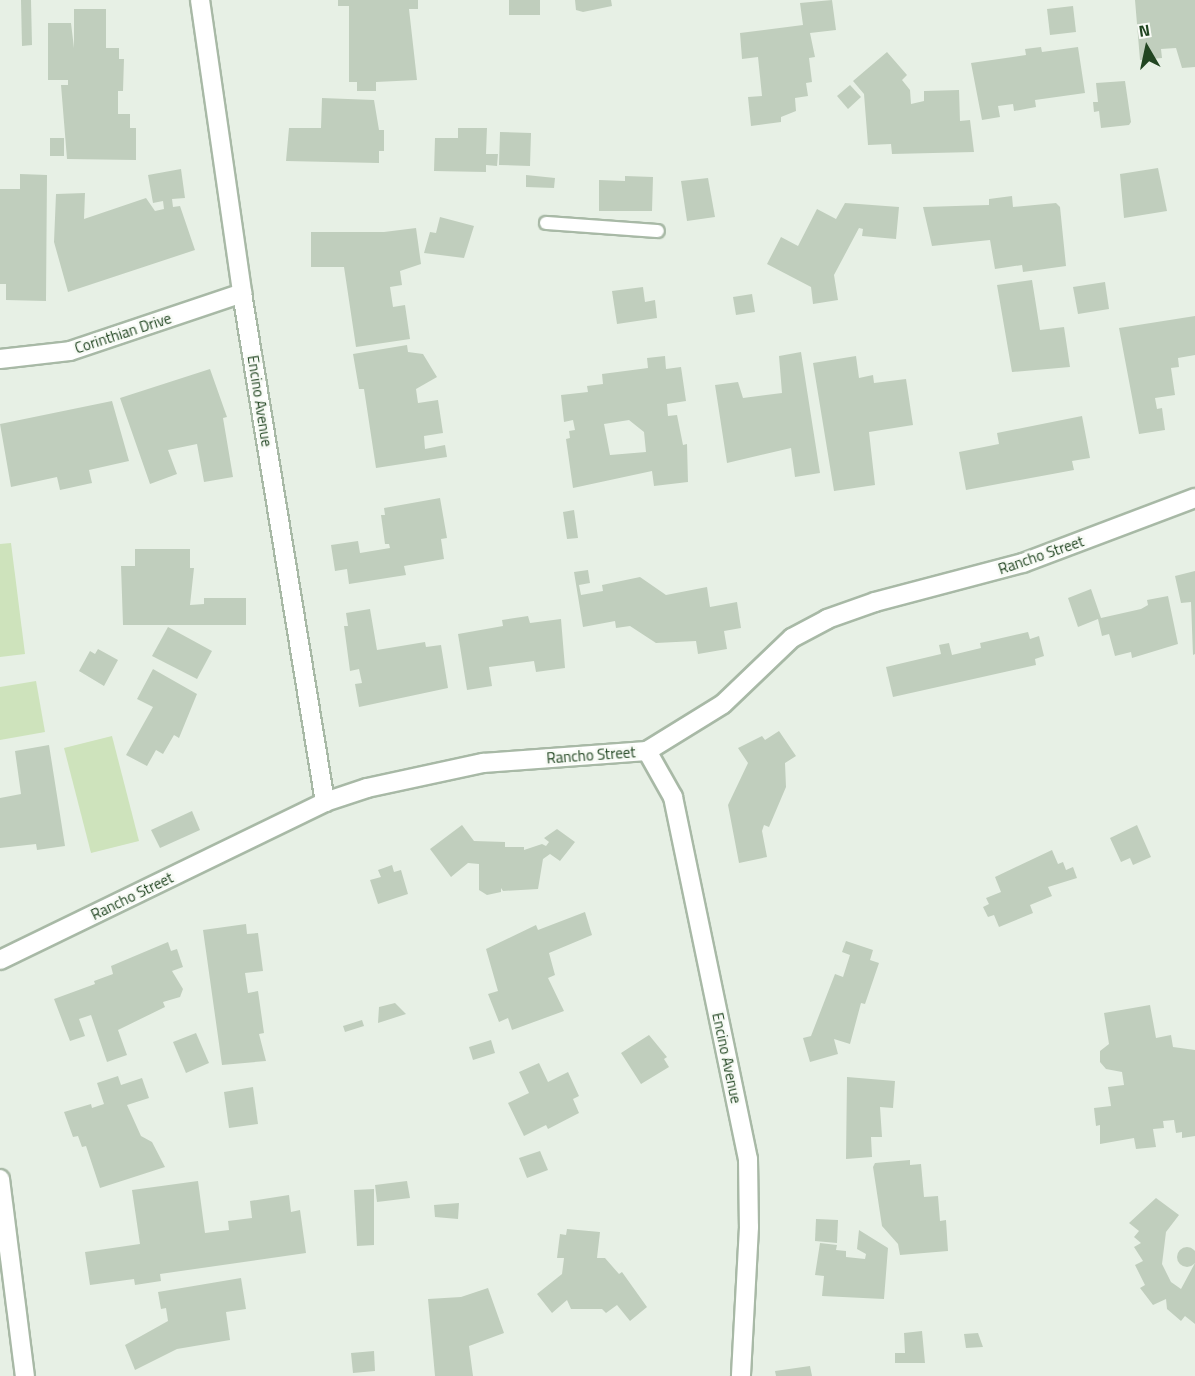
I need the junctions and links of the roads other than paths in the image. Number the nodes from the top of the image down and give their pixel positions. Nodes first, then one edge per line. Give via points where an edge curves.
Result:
1 (200, 0) edge
2 (546, 223) dead end
3 (658, 231) dead end
4 (242, 293) junction
5 (0, 359) edge
6 (1195, 498) edge
7 (647, 751) junction
8 (324, 802) junction
9 (0, 960) edge
10 (0, 1179) edge
11 (26, 1376) edge
12 (741, 1376) edge

1 - 4 street, Encino Avenue
2 - 3 lane
4 - 5 street, Corinthian Drive via 70,351
4 - 8 street, Encino Avenue
6 - 7 street, Rancho Street via 1023,563 826,619 792,638 723,704
7 - 8 street, Rancho Street via 483,763 368,788
7 - 12 street, Encino Avenue via 673,798 748,1160 749,1227
8 - 9 street, Rancho Street
10 - 11 street

